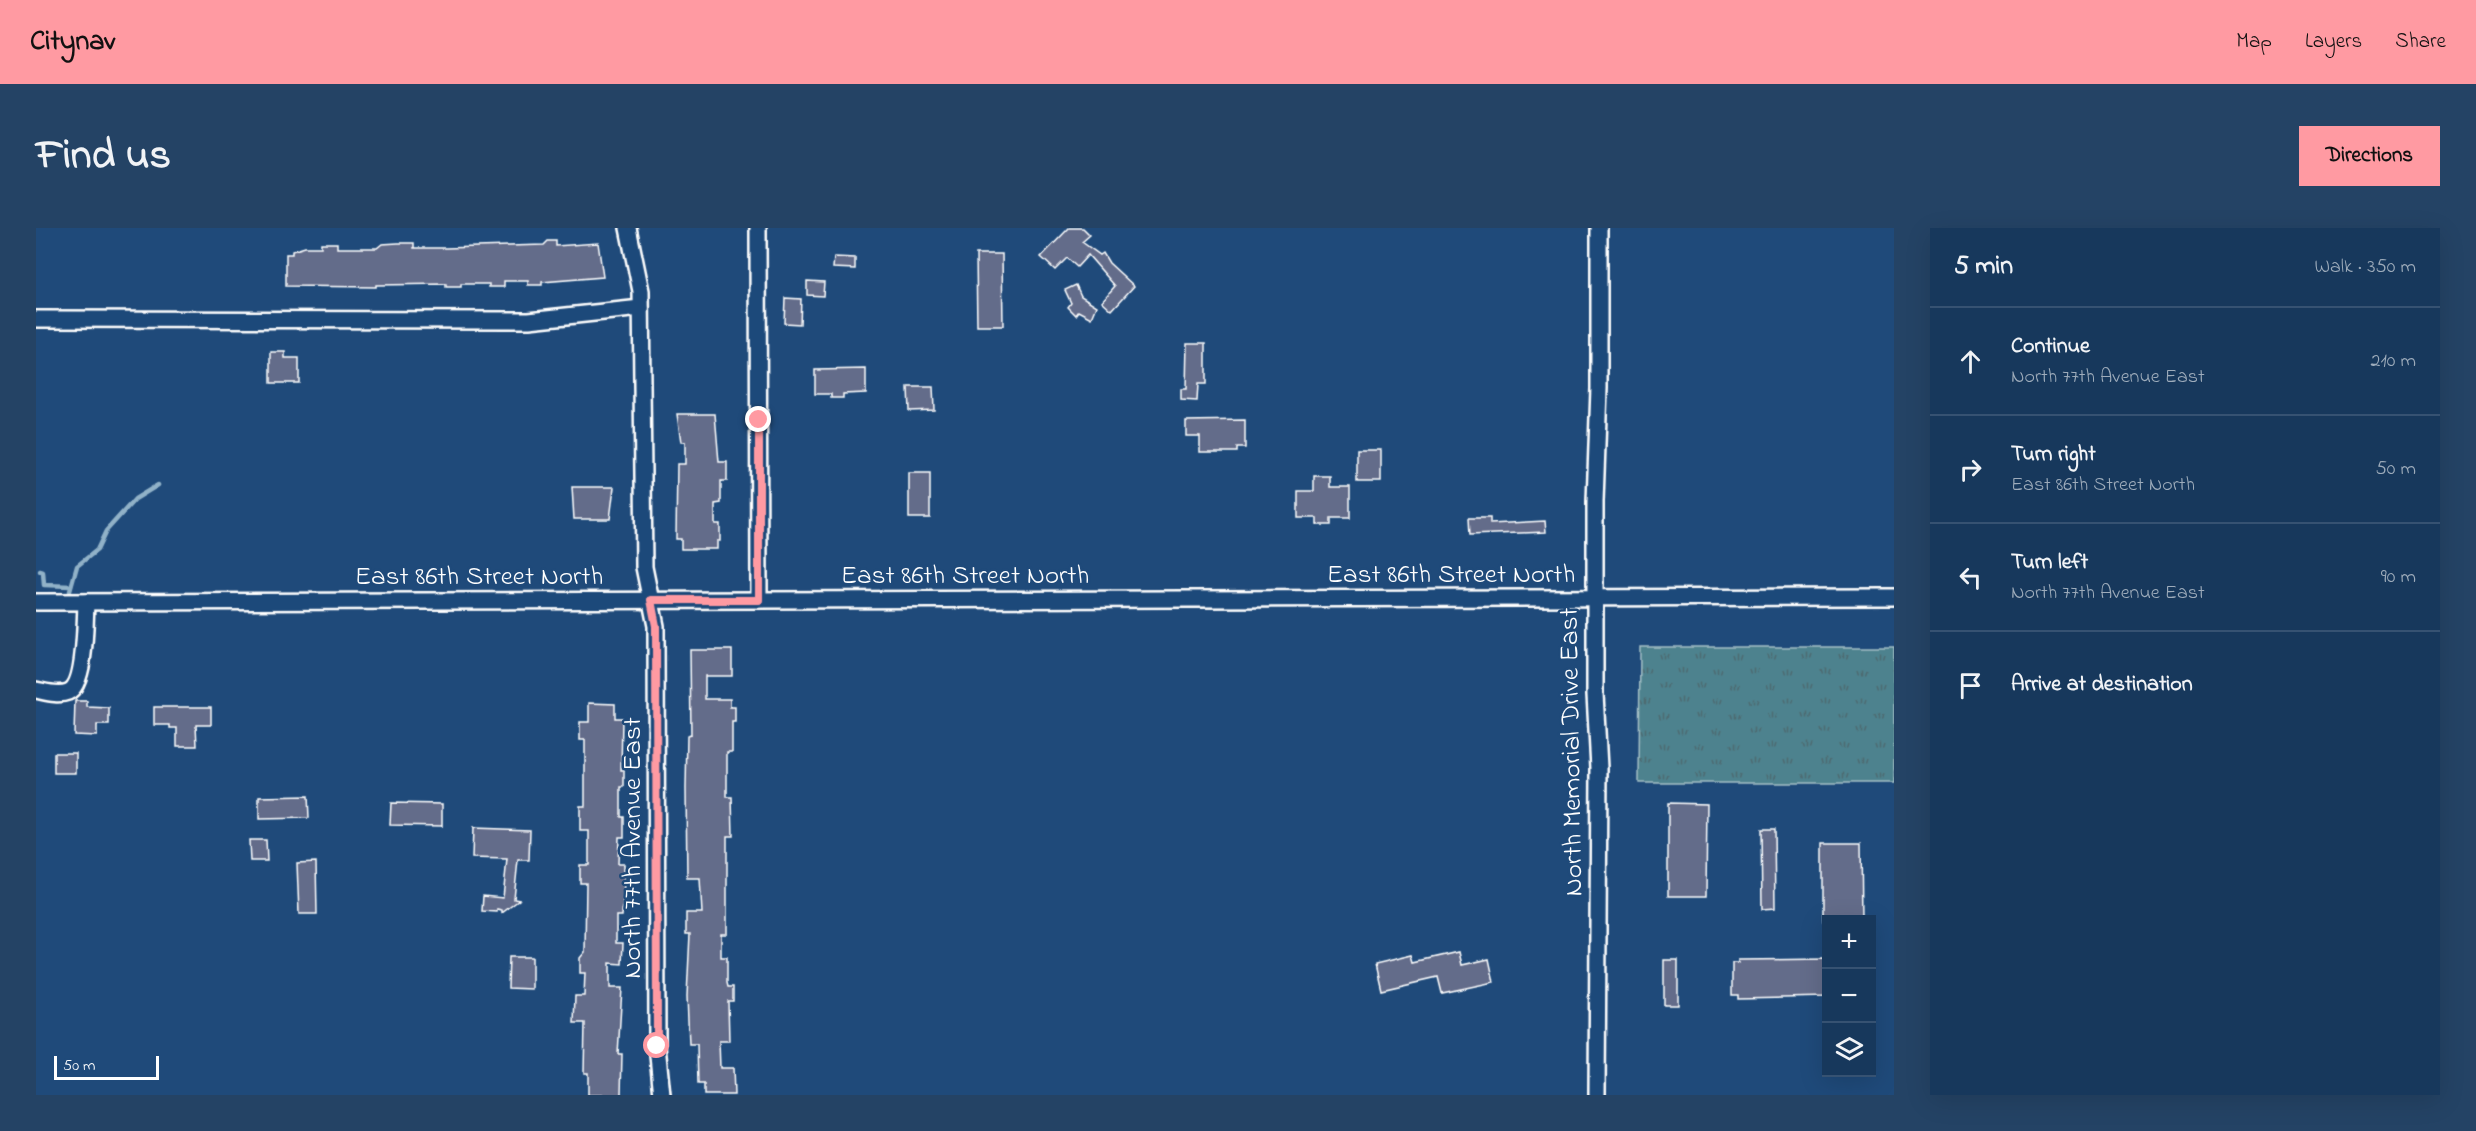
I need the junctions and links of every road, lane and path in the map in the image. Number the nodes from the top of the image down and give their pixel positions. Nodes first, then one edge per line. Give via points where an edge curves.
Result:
1 (628, 228) edge
2 (758, 228) edge
3 (1599, 228) edge
4 (641, 308) junction
5 (36, 319) edge
6 (1595, 597) junction
7 (1894, 597) edge
8 (651, 600) junction
9 (759, 600) junction
10 (36, 602) edge
11 (86, 602) junction
12 (36, 690) edge
13 (662, 1095) edge
14 (1597, 1095) edge

1 - 4 street, North 77th Avenue East via 636,258
2 - 9 street
3 - 6 street, North Memorial Drive East
4 - 5 street via 529,320
4 - 8 street, North 77th Avenue East via 644,567
6 - 7 street, East 86th Street North
6 - 9 street, East 86th Street North
6 - 14 street, North Memorial Drive East via 1599,768
8 - 9 street, East 86th Street North
8 - 11 street, East 86th Street North
8 - 13 street, North 77th Avenue East via 656,626 657,1046
10 - 11 street, East 86th Street North
11 - 12 street via 81,674 75,688 55,694

